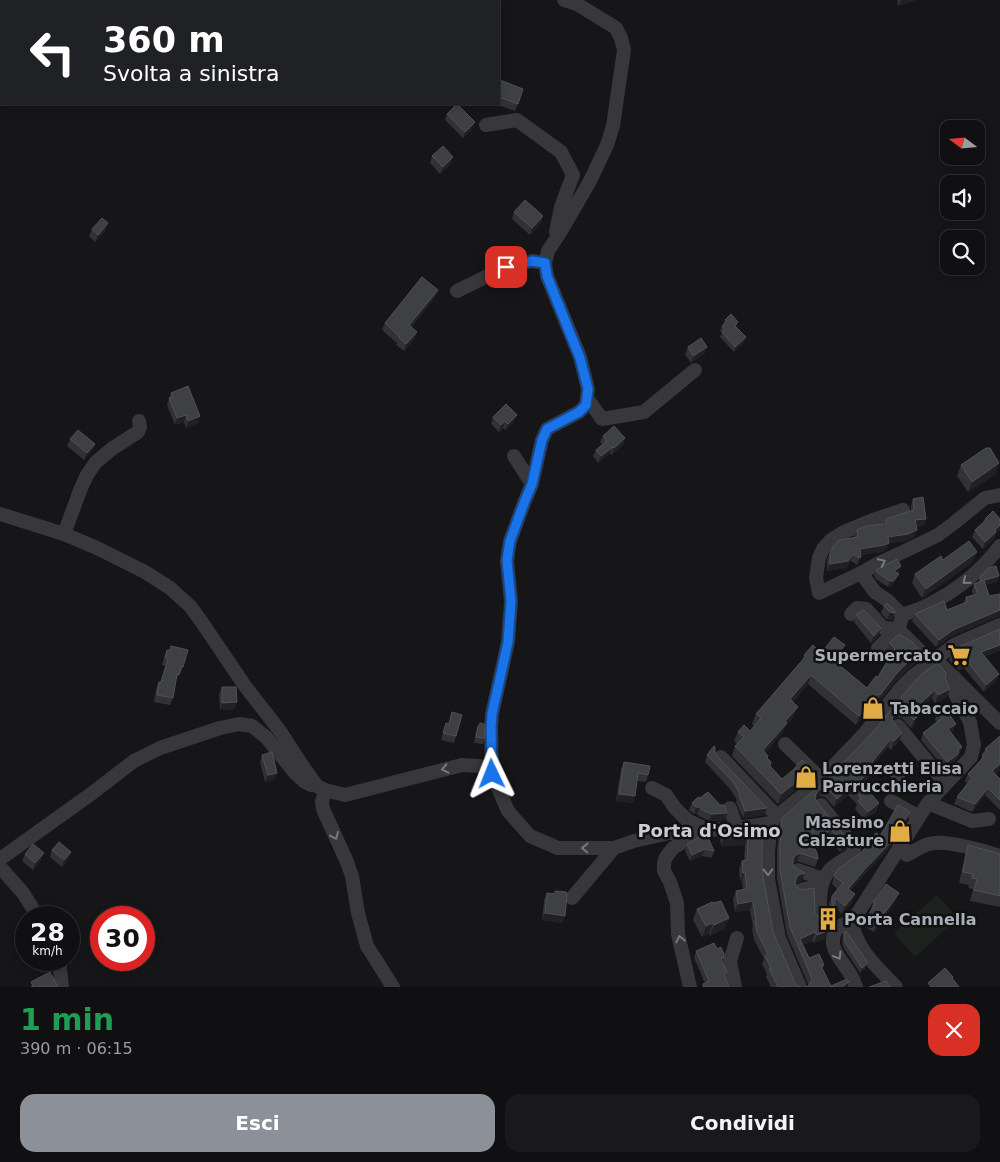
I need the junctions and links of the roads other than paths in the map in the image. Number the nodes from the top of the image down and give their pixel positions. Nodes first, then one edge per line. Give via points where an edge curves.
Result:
1 (564, 0) edge
2 (486, 125) dead end
3 (554, 242) junction
4 (545, 263) junction
5 (456, 291) dead end
6 (696, 370) dead end
7 (587, 398) junction
8 (140, 421) dead end
9 (514, 456) dead end
10 (532, 484) junction
11 (1000, 495) edge
12 (903, 510) dead end
13 (0, 514) edge
14 (64, 534) junction
15 (1000, 546) edge
16 (861, 572) junction
17 (851, 614) dead end
18 (900, 622) junction
19 (1000, 625) edge
20 (878, 648) dead end
21 (933, 660) junction
22 (954, 677) junction
23 (1000, 723) edge
24 (898, 726) edge
25 (785, 744) dead end
26 (721, 757) edge
27 (492, 774) junction
28 (820, 779) junction
29 (945, 783) junction
30 (321, 788) junction
31 (652, 788) dead end
32 (813, 797) junction
33 (891, 801) dead end
34 (928, 802) junction
35 (730, 808) dead end
36 (918, 816) junction
37 (989, 819) dead end
38 (774, 820) junction
39 (737, 828) junction
40 (705, 830) junction
41 (614, 848) junction
42 (899, 849) junction
43 (1000, 856) edge
44 (0, 859) edge
45 (0, 867) edge
46 (798, 870) edge
47 (822, 882) junction
48 (801, 890) edge
49 (572, 898) dead end
50 (32, 906) edge
51 (820, 917) edge
52 (852, 922) junction
53 (737, 938) dead end
54 (60, 971) edge
55 (62, 987) edge
56 (393, 987) edge
57 (690, 987) edge
58 (734, 987) edge
59 (800, 987) edge
60 (856, 987) edge
61 (896, 987) edge

1 - 3 street via 578,4 616,28 624,50 613,126 607,145
2 - 3 street via 517,120 561,152 573,175 561,207
3 - 4 street
4 - 5 street via 532,261 506,267
4 - 7 street via 547,276 580,358 588,389
6 - 7 street via 644,412 602,419
7 - 10 street via 586,405 579,412 547,429
8 - 14 street via 138,432 96,462 87,475
9 - 10 street
10 - 27 street via 510,541 507,560 511,601 508,642 492,714
16 -> 11 street via 938,535 985,498
12 - 16 street via 831,540 819,558 816,578 819,593
13 - 14 street
14 - 30 street via 145,572 190,606
15 -> 18 street via 958,587
16 - 18 street via 875,592 887,600
17 - 18 street via 857,608 866,610 883,628
18 - 20 street
18 - 21 street
19 - 21 street via 954,645
21 - 22 street
21 - 28 street via 900,689 864,734
22 - 23 street
22 - 29 street via 952,686 970,722 974,745 971,757
24 - 29 street
25 - 28 street
26 - 38 street
27 -> 30 street via 479,766 462,765 345,795
41 -> 27 street via 558,848 530,836 508,811
28 - 32 street
29 - 34 street
30 - 44 street via 305,782 266,737 252,726 240,724 220,728 160,748 134,761
30 -> 56 street via 323,809 348,862 367,946
31 - 40 street via 666,795 687,820
32 - 38 street
32 - 47 street via 854,849 854,853 834,866
33 - 36 street
34 - 36 street
34 - 37 street via 972,821
35 - 39 street
36 - 42 street
38 - 39 street
38 -> 59 street via 768,852 768,879 779,938
39 - 40 street
40 - 41 street via 668,833
57 -> 40 street via 678,934 676,903 664,863 672,848
41 - 49 street
42 - 43 street via 907,854 940,842
42 - 52 street
45 - 50 street
46 - 47 street
47 - 48 street
47 - 51 street
52 -> 60 street via 837,929 832,937 834,950
52 - 61 street via 860,945
53 - 58 street via 730,961
54 - 55 street

